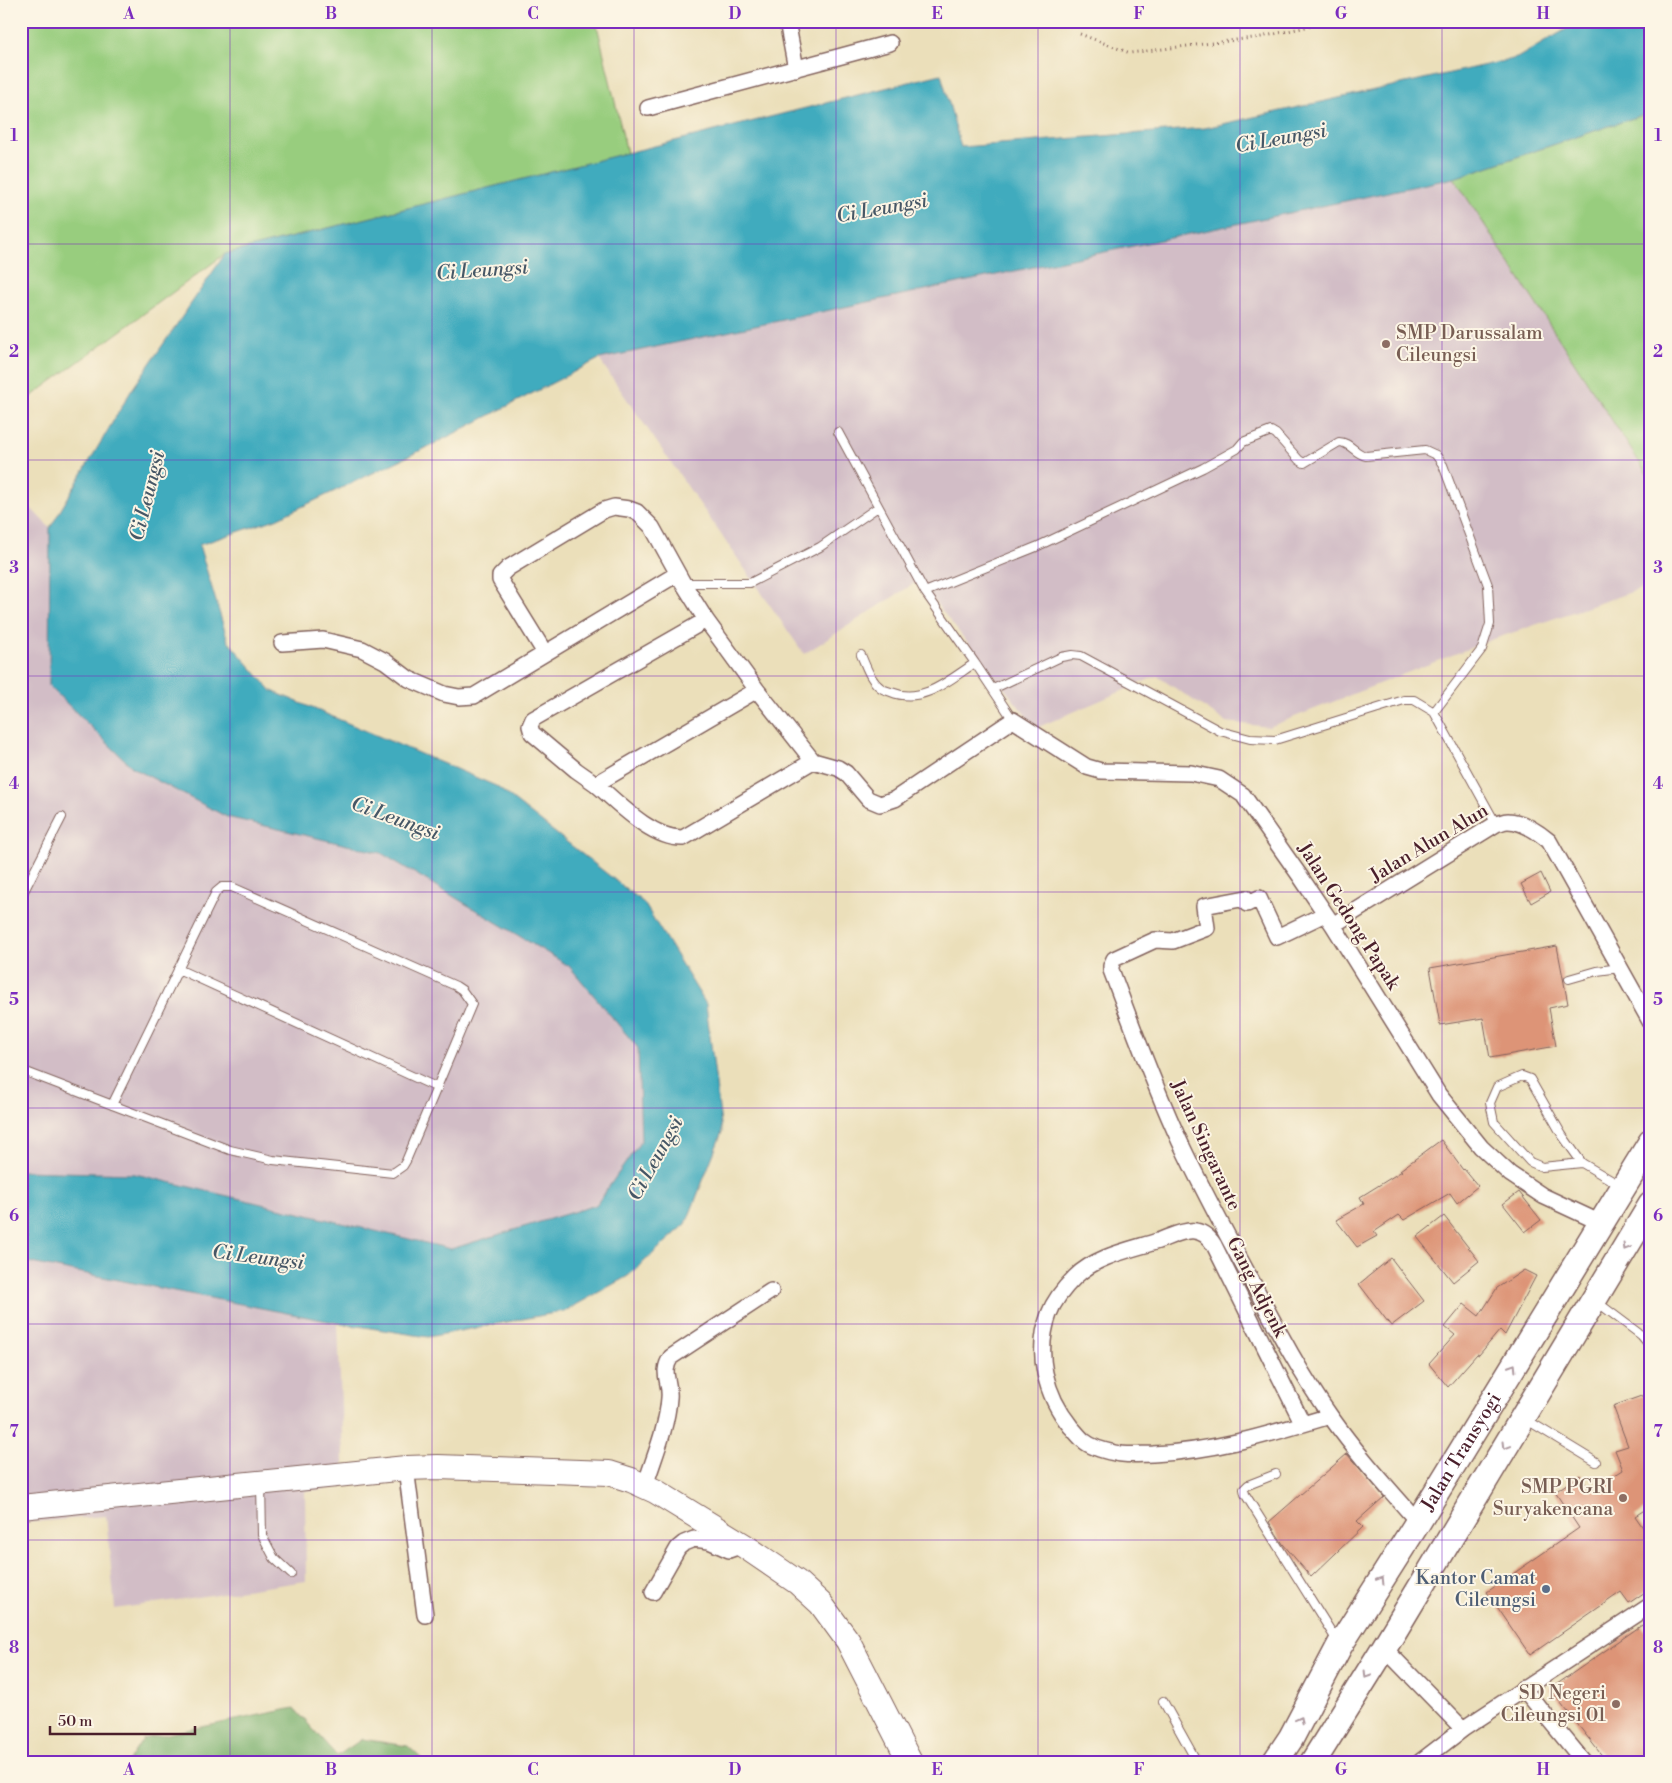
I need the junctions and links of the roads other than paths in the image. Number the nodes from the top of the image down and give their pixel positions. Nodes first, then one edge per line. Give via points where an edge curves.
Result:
1 (787, 21) edge
2 (890, 43) dead end
3 (796, 69) junction
4 (648, 108) dead end
5 (838, 432) dead end
6 (878, 507) junction
7 (680, 579) junction
8 (925, 592) junction
9 (706, 620) junction
10 (282, 643) dead end
11 (545, 653) junction
12 (861, 655) dead end
13 (975, 662) junction
14 (993, 689) junction
15 (757, 690) junction
16 (1434, 712) junction
17 (1013, 720) junction
18 (813, 761) junction
19 (596, 784) junction
20 (62, 817) dead end
21 (1496, 824) junction
22 (21, 897) edge
23 (1329, 919) junction
24 (1154, 940) joint
25 (178, 968) junction
26 (1620, 968) junction
27 (1569, 979) dead end
28 (1651, 1023) edge
29 (21, 1070) edge
30 (438, 1088) junction
31 (112, 1105) junction
32 (1651, 1142) edge
33 (1582, 1163) junction
34 (1623, 1187) junction
35 (1651, 1205) edge
36 (1601, 1223) junction
37 (771, 1291) dead end
38 (1594, 1300) junction
39 (1651, 1347) edge
40 (1330, 1416) junction
41 (1523, 1418) junction
42 (1303, 1424) junction
43 (1596, 1462) dead end
44 (406, 1468) junction
45 (1276, 1474) dead end
46 (260, 1482) junction
47 (645, 1486) junction
48 (21, 1507) edge
49 (1418, 1522) junction
50 (743, 1545) junction
51 (291, 1574) dead end
52 (653, 1592) dead end
53 (1651, 1605) edge
54 (425, 1615) dead end
55 (1340, 1645) junction
56 (1384, 1648) junction
57 (1523, 1688) junction
58 (1163, 1701) dead end
59 (1462, 1728) junction
60 (910, 1762) edge
61 (1197, 1762) edge
62 (1275, 1762) edge
63 (1313, 1762) edge
64 (1420, 1762) edge
65 (1584, 1762) edge

1 - 3 street
2 - 3 street
3 - 4 street
5 - 6 lane
6 - 7 lane via 820,547 750,583
6 - 8 lane
7 - 9 street
7 - 11 street
7 - 11 street via 652,527 637,512 614,507 604,510 500,576
8 - 13 lane
8 - 16 lane via 1036,547 1203,468 1237,450 1243,442 1271,431 1304,463 1340,442 1362,456 1425,450 1436,455 1447,474 1488,585 1490,624 1482,649
9 - 15 street
9 - 19 street via 533,720 530,726 532,733
10 - 11 street via 323,640 362,649 409,679 459,697 474,696
12 - 13 lane via 869,674 880,688 906,696 934,690
13 - 14 lane
14 - 16 lane via 1072,655 1081,656 1220,731 1250,739 1275,740 1404,700 1414,700
14 - 17 lane
15 - 18 street
15 - 19 street
16 - 21 lane
17 - 18 street via 895,799 880,804 868,799 846,773
17 - 23 street, Jalan Gedong Papak via 1087,767 1100,771 1191,773 1219,779 1243,796
18 - 19 street via 683,838 673,839 650,828
20 - 22 lane
21 - 23 street, Jalan Alun Alun
21 - 26 street, Jalan Alun Alun via 1508,821 1521,824 1537,830 1549,841
23 - 24 street, Jalan Alun Alun via 1277,937 1259,898 1247,904 1246,898 1204,906 1206,928 1173,941
23 - 36 street, Jalan Gedong Papak via 1439,1095 1481,1147 1510,1174 1543,1196
24 - 40 street, Jalan Singarante via 1114,959 1111,970 1150,1070 1200,1182 1280,1334
25 - 30 lane
25 - 30 lane via 222,886 232,887 456,986 472,1004
25 - 31 lane
26 - 27 lane
26 - 28 street, Jalan Alun Alun
29 - 31 lane
30 - 31 lane via 406,1161 393,1174 273,1160 230,1150
32 - 34 highway, Jalan Transyogi
33 - 33 lane via 1530,1079 1522,1076 1497,1086 1490,1103 1494,1122 1530,1162 1542,1167
33 - 34 lane
34 - 36 highway, Jalan Transyogi
35 -> 38 highway, Jalan Transyogi
49 -> 36 highway, Jalan Transyogi
37 - 47 street via 666,1363 670,1396
38 - 39 lane via 1641,1335
38 - 41 highway, Jalan Transyogi
40 - 42 street, Gang Adjenk
40 - 49 street, Jalan Singarante
41 - 43 lane
41 -> 56 highway, Jalan Transyogi
42 - 42 street, Gang Adjenk via 1249,1440 1186,1452 1117,1454 1096,1448 1083,1441 1061,1413 1045,1378 1042,1344 1049,1313 1057,1298 1091,1264 1162,1239 1199,1231 1214,1245
44 - 46 main road
44 - 47 main road via 585,1471 608,1473
44 - 54 street
45 - 55 lane via 1248,1485 1244,1494
46 - 48 main road
46 - 51 lane via 262,1535 274,1558
47 - 50 main road
55 -> 49 highway, Jalan Transyogi
50 - 52 street via 729,1550 701,1539 684,1543
50 - 60 main road via 797,1582 821,1604 848,1641
53 - 57 street
62 -> 55 highway, Jalan Transyogi
56 - 59 street
56 -> 63 highway, Jalan Transyogi
57 - 59 street
57 - 65 street
58 - 61 lane
59 - 64 street

